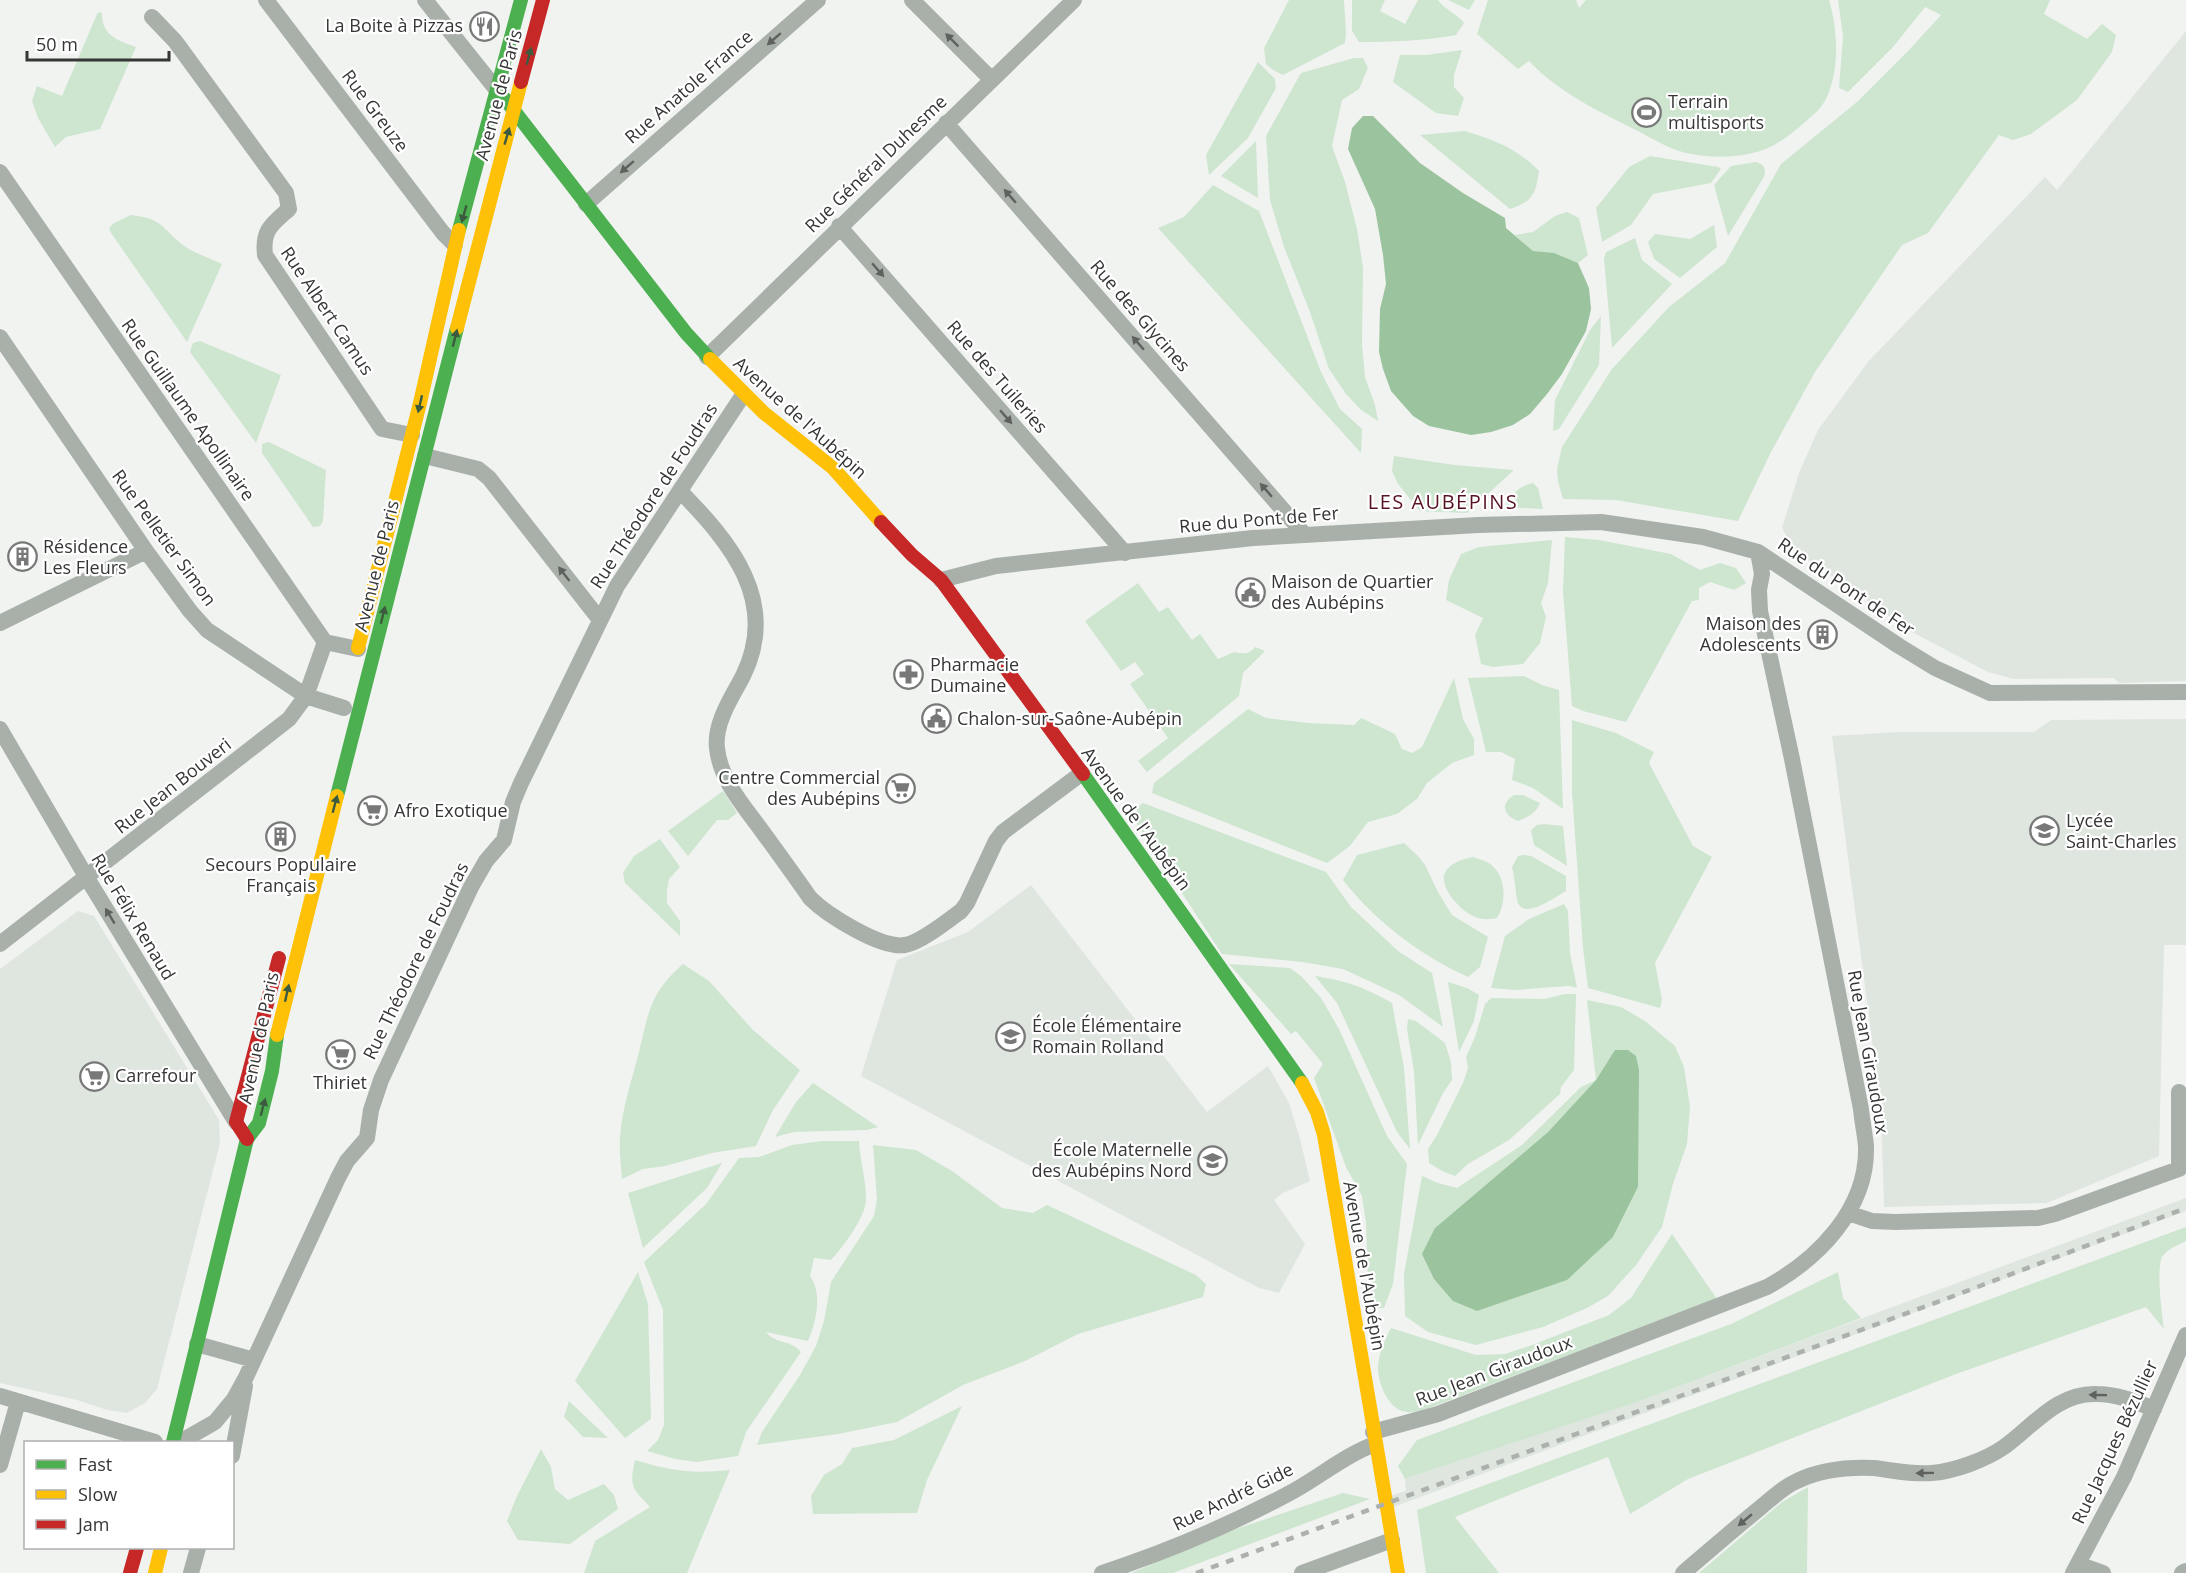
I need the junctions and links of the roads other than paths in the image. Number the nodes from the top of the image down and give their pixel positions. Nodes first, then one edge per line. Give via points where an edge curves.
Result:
1 (266, 0) edge
2 (425, 0) edge
3 (521, 0) edge
4 (543, 0) edge
5 (818, 0) edge
6 (912, 0) edge
7 (1074, 0) edge
8 (152, 17) dead end
9 (992, 79) junction
10 (505, 100) junction
11 (946, 123) junction
12 (0, 172) edge
13 (586, 204) junction
14 (839, 226) junction
15 (455, 245) junction
16 (0, 337) edge
17 (707, 357) junction
18 (743, 395) junction
19 (412, 435) junction
20 (425, 456) junction
21 (680, 491) junction
22 (1304, 534) junction
23 (146, 551) junction
24 (1758, 552) junction
25 (1125, 553) junction
26 (941, 580) junction
27 (600, 620) junction
28 (0, 623) edge
29 (325, 642) junction
30 (356, 654) joint
31 (2186, 692) edge
32 (306, 696) junction
33 (343, 708) dead end
34 (0, 729) edge
35 (1082, 773) junction
36 (87, 878) junction
37 (284, 939) dead end
38 (0, 944) edge
39 (2179, 1092) dead end
40 (236, 1122) junction
41 (247, 1139) junction
42 (1848, 1214) junction
43 (2186, 1335) edge
44 (197, 1344) junction
45 (254, 1360) junction
46 (246, 1377) junction
47 (0, 1396) edge
48 (18, 1402) junction
49 (2154, 1409) junction
50 (1374, 1438) junction
51 (148, 1441) edge
52 (173, 1441) edge
53 (183, 1441) edge
54 (234, 1445) edge
55 (0, 1465) edge
56 (1392, 1540) junction
57 (137, 1549) edge
58 (161, 1549) edge
59 (198, 1549) edge
60 (2075, 1569) edge
61 (130, 1573) edge
62 (155, 1573) edge
63 (191, 1573) edge
64 (1102, 1573) edge
65 (1302, 1573) edge
66 (1398, 1573) edge
67 (1683, 1573) edge
68 (2103, 1573) edge

1 - 15 street, Rue Greuze
2 - 10 street
3 - 10 main road, Avenue de Paris
10 -> 4 main road, Avenue de Paris
5 -> 13 street, Rue Anatole France
9 -> 6 street
7 - 9 street, Rue Général Duhesme
8 - 19 street, Rue Albert Camus via 286,193 289,209 269,226 263,241 265,255 382,429
9 - 11 street, Rue Général Duhesme
10 - 13 main road, Avenue de l'Aubépin
10 -> 15 main road, Avenue de Paris
20 -> 10 main road, Avenue de Paris via 488,204
11 - 14 street, Rue Général Duhesme
22 -> 11 street, Rue des Glycines
12 - 29 street, Rue Guillaume Apollinaire
13 - 17 main road, Avenue de l'Aubépin
14 - 17 street, Rue Général Duhesme
14 -> 25 street, Rue des Tuileries
15 -> 19 main road, Avenue de Paris
16 - 23 street, Rue Pelletier Simon
17 - 18 main road, Avenue de l'Aubépin
18 - 21 street, Rue Théodore de Foudras
18 - 26 main road, Avenue de l'Aubépin via 833,468 912,556
19 - 30 main road, Avenue de Paris
27 -> 20 street via 489,478 478,469
41 -> 20 main road, Avenue de Paris via 259,1123 306,915
21 - 27 street, Rue Théodore de Foudras via 617,586
21 - 35 street via 716,531 744,571 753,610 755,631 748,666 717,732 720,763 732,790 810,898 826,912 887,944 908,945 968,903 1003,832
22 - 24 street, Rue du Pont de Fer via 1601,522 1703,537
22 - 25 street, Rue du Pont de Fer
23 - 28 street
23 - 32 street, Rue Pelletier Simon via 207,630
24 - 31 street, Rue du Pont de Fer via 1935,668 1990,693
24 - 42 street, Rue Jean Giraudoux via 1762,574 1760,611 1864,1137 1864,1169
25 - 26 street, Rue du Pont de Fer via 996,566
26 - 35 main road, Avenue de l'Aubépin
27 - 45 street, Rue Théodore de Foudras via 513,802 504,840 471,887 381,1080 367,1138 338,1178
29 - 30 street
29 - 32 street, Rue Jean Bouveri
32 - 33 street, Rue Pelletier Simon
32 - 36 street, Rue Jean Bouveri via 289,719
34 - 36 street, Rue Félix Renaud
35 - 50 main road, Avenue de l'Aubépin via 1292,1065 1317,1112 1327,1151
36 - 38 street, Rue Jean Bouveri
40 -> 36 street, Rue Félix Renaud
37 - 40 main road, Avenue de Paris
39 - 42 street via 2179,1169 2171,1172 2038,1218 1896,1222
40 - 41 main road, Avenue de Paris
41 - 44 main road, Avenue de Paris
42 - 50 street, Rue Jean Giraudoux via 1807,1261 1767,1287
43 - 49 street, Rue Jacques Bézullier
44 - 45 street
44 - 52 main road, Avenue de Paris
45 - 46 street, Rue Théodore de Foudras
46 - 53 street, Rue Théodore de Foudras via 221,1417
46 - 54 street
47 - 48 street
48 - 51 street
48 - 55 street
49 - 60 street, Rue Jacques Bézullier via 2124,1477
49 -> 67 street via 2095,1393 2061,1402 2004,1447 1956,1468 1931,1473 1843,1468 1819,1473 1776,1495
50 - 56 main road, Avenue de l'Aubépin
50 - 64 street, Rue André Gide via 1263,1508 1200,1537
56 - 65 street
56 - 66 main road, Avenue de l'Aubépin
57 - 61 main road
58 - 62 main road
59 - 63 street
60 - 68 street, Rue Jacques Bézullier

